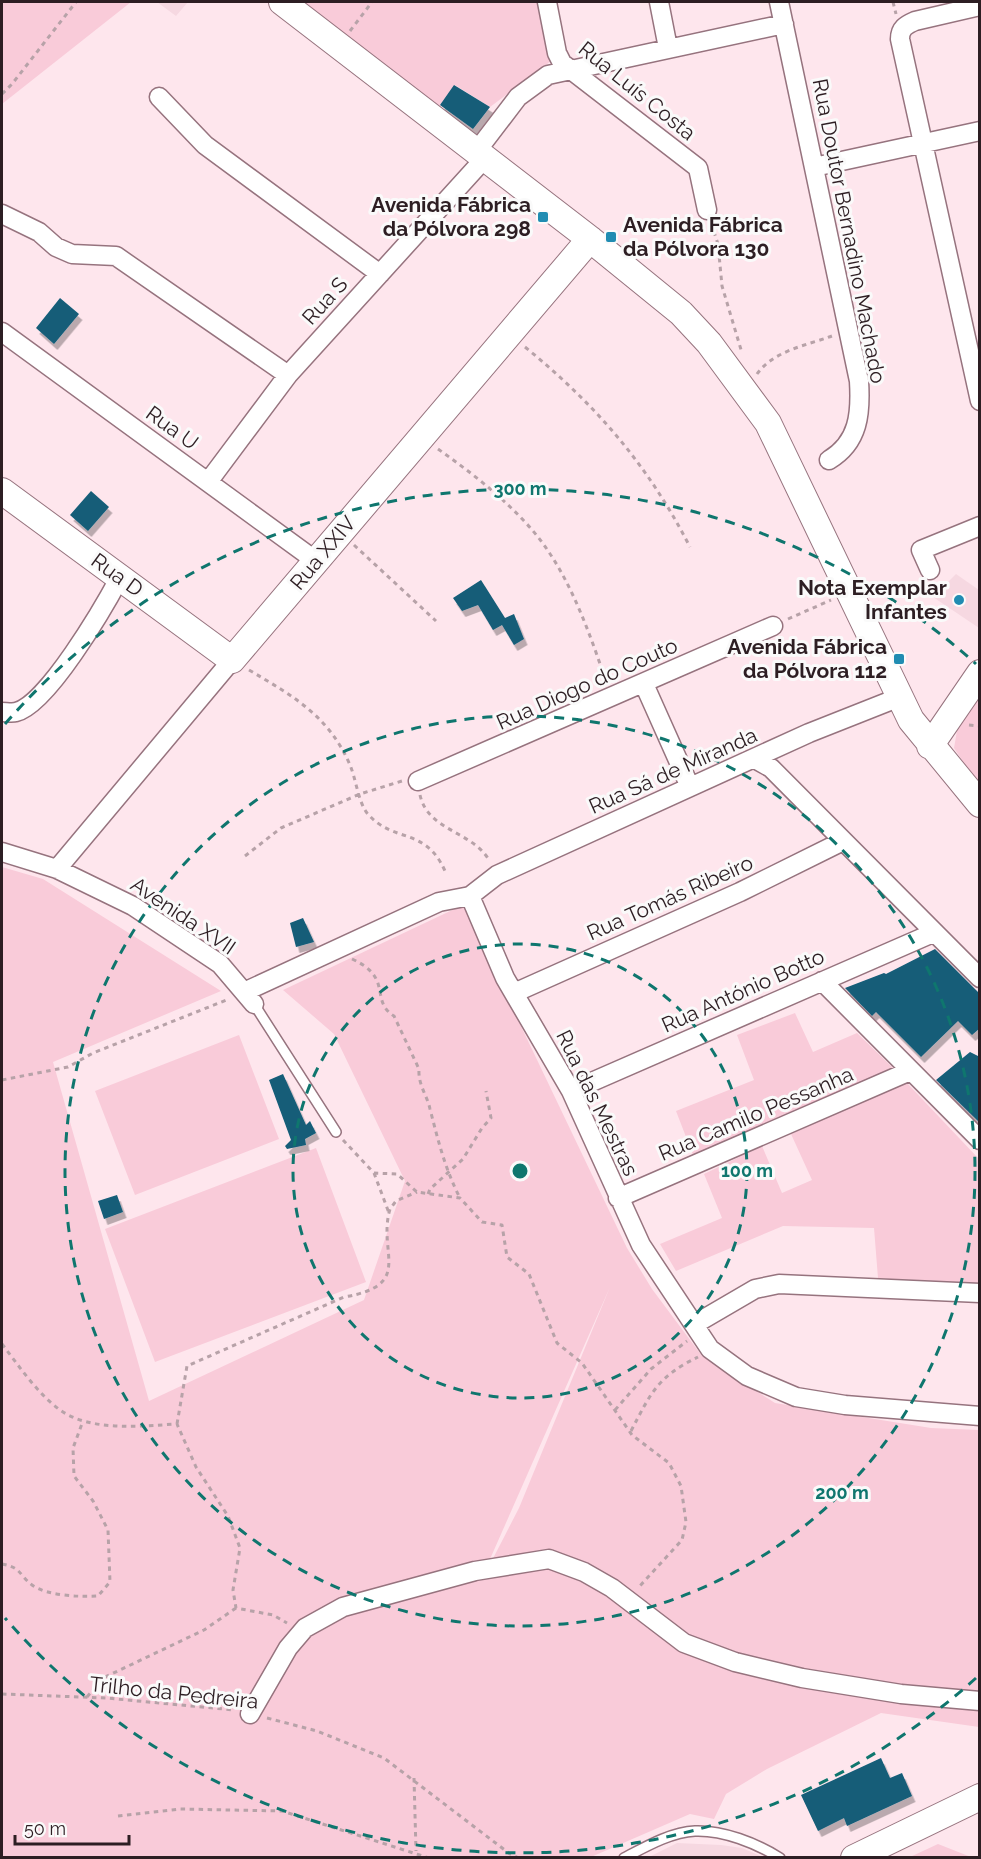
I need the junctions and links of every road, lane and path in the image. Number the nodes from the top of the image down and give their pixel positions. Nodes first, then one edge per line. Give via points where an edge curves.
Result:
1 (76, 2) edge
2 (282, 2) edge
3 (372, 2) edge
4 (547, 2) edge
5 (659, 2) edge
6 (779, 2) edge
7 (980, 6) edge
8 (784, 24) junction
9 (339, 45) junction
10 (668, 48) junction
11 (568, 69) junction
12 (2, 94) edge
13 (159, 97) dead end
14 (980, 131) edge
15 (922, 143) junction
16 (480, 155) junction
17 (814, 167) junction
18 (707, 210) joint
19 (2, 214) edge
20 (590, 239) junction
21 (380, 274) junction
22 (848, 330) junction
23 (2, 332) edge
24 (509, 334) junction
25 (743, 360) dead end
26 (288, 375) junction
27 (747, 391) junction
28 (980, 401) edge
29 (422, 437) junction
30 (829, 460) dead end
31 (208, 482) junction
32 (2, 491) edge
33 (980, 526) edge
34 (340, 533) junction
35 (690, 547) dead end
36 (316, 561) junction
37 (930, 570) dead end
38 (120, 578) junction
39 (849, 591) junction
40 (436, 621) dead end
41 (773, 626) joint
42 (232, 660) junction
43 (980, 673) edge
44 (644, 684) junction
45 (900, 697) junction
46 (612, 698) junction
47 (2, 712) edge
48 (930, 746) junction
49 (755, 759) junction
50 (418, 781) junction
51 (690, 787) junction
52 (360, 794) junction
53 (980, 804) edge
54 (843, 841) junction
55 (2, 852) edge
56 (245, 856) dead end
57 (57, 869) junction
58 (445, 871) dead end
59 (497, 875) junction
60 (470, 896) junction
61 (933, 933) junction
62 (334, 951) junction
63 (980, 978) edge
64 (822, 981) junction
65 (514, 993) junction
66 (249, 998) junction
67 (910, 1071) junction
68 (2, 1080) edge
69 (486, 1091) dead end
70 (571, 1091) junction
71 (336, 1132) joint
72 (977, 1135) edge
73 (374, 1173) junction
74 (448, 1174) junction
75 (417, 1192) junction
76 (428, 1194) junction
77 (460, 1198) junction
78 (618, 1198) junction
79 (389, 1213) junction
80 (980, 1293) edge
81 (697, 1328) junction
82 (2, 1344) edge
83 (710, 1349) junction
84 (615, 1410) junction
85 (980, 1416) edge
86 (83, 1421) junction
87 (177, 1424) junction
88 (630, 1432) junction
89 (2, 1564) edge
90 (629, 1599) junction
91 (236, 1608) junction
92 (299, 1635) junction
93 (2, 1695) edge
94 (87, 1697) junction
95 (980, 1701) edge
96 (250, 1714) junction
97 (414, 1778) junction
98 (980, 1797) edge
99 (118, 1816) dead end
100 (416, 1851) junction
101 (429, 1857) edge
102 (519, 1857) edge
103 (624, 1857) edge
104 (780, 1857) edge
105 (854, 1857) edge

1 - 12 path
2 - 9 street
3 - 9 path
4 - 11 street, Rua Luís Costa via 557,53
5 - 10 street
6 - 8 street, Rua Doutor Bernadino Machado
7 - 15 street via 915,21 900,32
8 - 10 street, Rua S
8 - 17 street, Rua Doutor Bernadino Machado
9 - 16 street
10 - 11 street, Rua S
11 - 16 street, Rua S via 548,75 518,97
11 - 18 street, Rua Luís Costa via 698,168
13 - 21 street via 206,145
14 - 15 street
15 - 17 street
15 - 28 street
16 - 20 street
16 - 21 street, Rua S
17 - 22 street, Rua Doutor Bernadino Machado
18 - 25 path via 718,244 722,286
19 - 26 street via 72,254 116,256
20 - 24 street, Rua XXIV
20 - 27 street via 681,313
21 - 26 street, Rua S
22 - 27 path via 779,355 763,366
22 - 30 street, Rua Doutor Bernadino Machado via 859,381 858,420 847,446
23 - 31 street, Rua U
24 - 29 street, Rua XXIV
24 - 35 path via 568,382 617,434 659,490
26 - 31 street, Rua S
27 - 39 street via 768,423
29 - 34 street, Rua XXIV
29 - 46 path via 480,479 527,524 547,551 574,596
31 - 36 street, Rua U
32 - 38 street, Rua D
33 - 37 street via 921,550
34 - 36 street, Rua XXIV
34 - 40 path
36 - 42 street, Rua XXIV
38 - 42 street, Rua D
38 - 47 street via 85,639 31,704 16,712
39 - 41 path
39 - 45 street
41 - 44 street, Rua Diogo do Couto
42 - 52 path via 299,699 335,734
42 - 57 street, Rua XXIV
43 - 48 street
44 - 46 street, Rua Diogo do Couto
44 - 51 street
45 - 48 street
45 - 49 street, Rua Sá de Miranda
46 - 50 street, Rua Diogo do Couto
48 - 53 street
49 - 51 street, Rua Sá de Miranda
49 - 54 street via 771,768
50 - 52 path via 399,781
50 - 59 path via 429,814 483,850
51 - 59 street, Rua Sá de Miranda
52 - 56 path via 281,828
52 - 58 path via 366,812 385,829 427,844 439,856
54 - 61 street
54 - 65 street, Rua Tomás Ribeiro via 740,892
55 - 57 street, Avenida XVII
57 - 66 street, Avenida XVII via 133,906 220,964
59 - 60 street, Rua Sá de Miranda
60 - 62 street via 439,902
60 - 65 street, Rua das Mestras
61 - 63 street
61 - 64 street, Rua António Botto
62 - 66 street
62 - 74 path via 362,964 380,984 381,1002 394,1016 419,1069
64 - 67 street
64 - 70 street, Rua António Botto
65 - 70 street, Rua das Mestras
66 - 68 path via 93,1053 68,1067
66 - 71 lane, Avenida XVII
67 - 72 street
67 - 78 street, Rua Camilo Pessanha
69 - 74 path via 491,1118 463,1160
70 - 78 street, Rua das Mestras
71 - 73 path
73 - 75 path via 397,1174
73 - 79 path
74 - 76 path
74 - 77 path
75 - 76 path
75 - 79 path via 396,1201
76 - 77 path
77 - 84 path via 482,1222 502,1225 507,1257 529,1274 557,1343 582,1363
78 - 81 street, Rua das Mestras via 640,1245
79 - 87 path via 390,1269 384,1281 366,1293 344,1297 187,1366
80 - 81 street via 779,1284 755,1289
81 - 83 street
81 - 84 path via 651,1369
82 - 86 path via 60,1410
83 - 85 street via 747,1376 796,1397
83 - 88 path via 680,1364 662,1380 645,1401
84 - 88 path
86 - 87 path via 112,1425
86 - 89 path via 74,1448 74,1476 108,1530 110,1582 98,1596 74,1598 33,1585 17,1567
87 - 91 path via 196,1467 228,1516 240,1548 233,1590
88 - 90 path via 669,1463 681,1486 686,1522 682,1540
90 - 92 street via 584,1572 549,1559 475,1570 344,1607
90 - 95 street via 684,1643 735,1662 802,1678 901,1694
91 - 92 path via 273,1615
91 - 94 path via 204,1630 103,1678
92 - 96 street
93 - 94 path, Trilho da Pedreira
94 - 96 path, Trilho da Pedreira
96 - 97 path, Trilho da Pedreira via 317,1731 384,1758
97 - 100 path
97 - 102 path, Trilho da Pedreira
98 - 105 street
99 - 100 path via 180,1809 282,1811
100 - 101 path
103 - 104 lane via 675,1835 695,1831 755,1844

